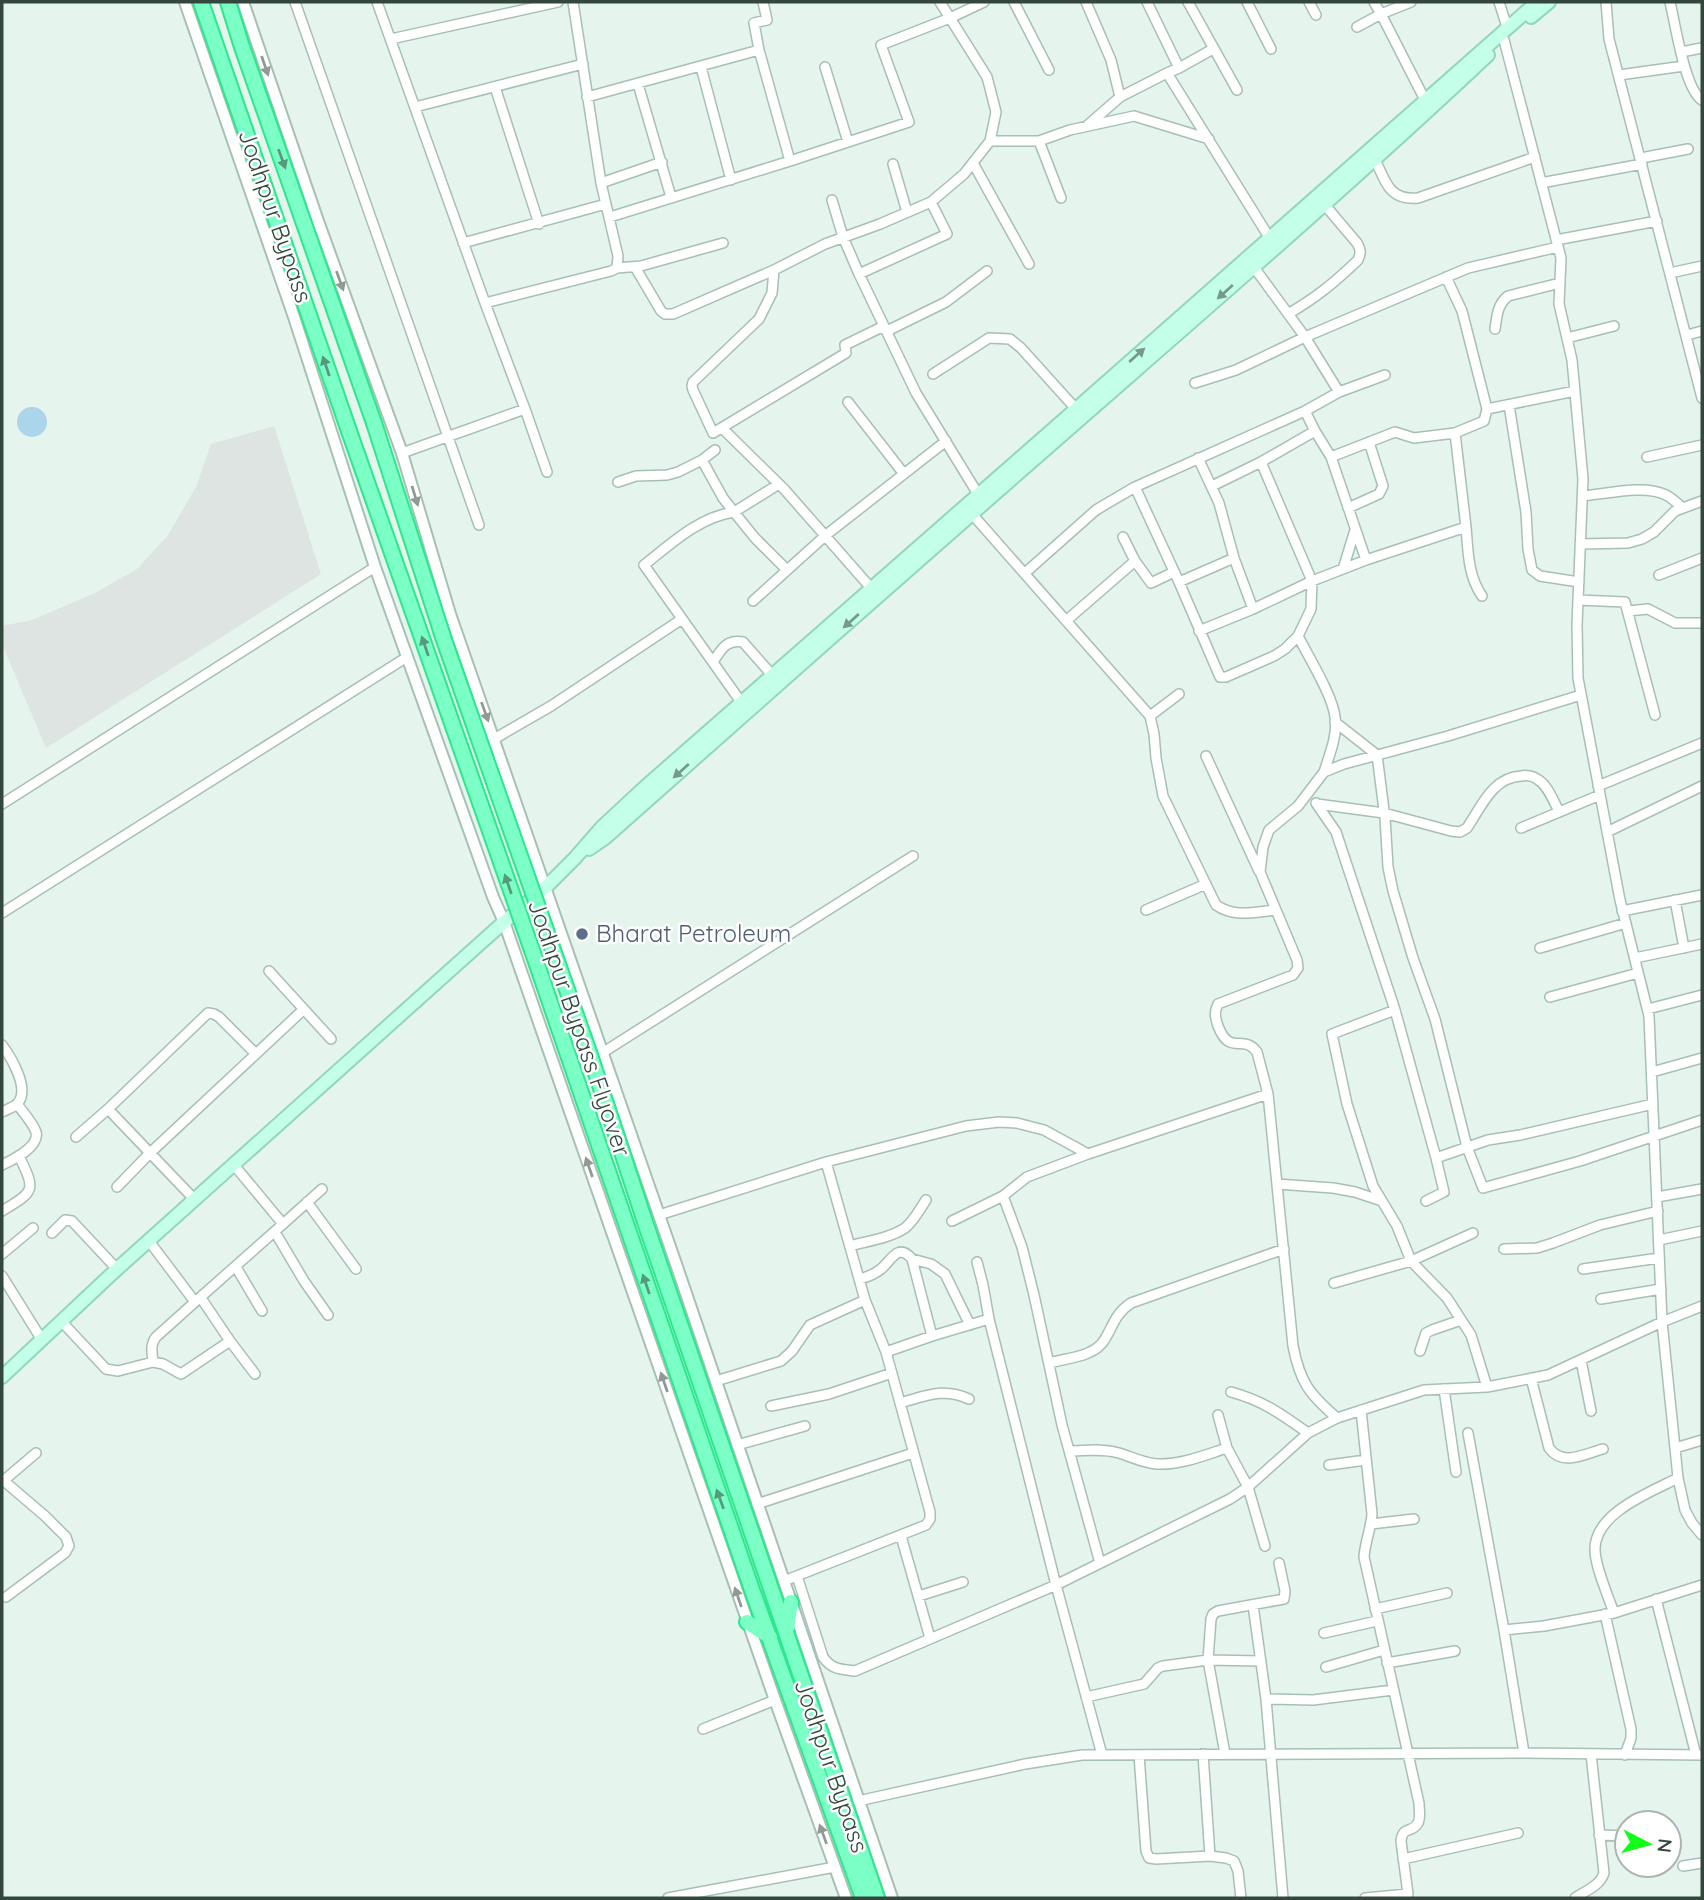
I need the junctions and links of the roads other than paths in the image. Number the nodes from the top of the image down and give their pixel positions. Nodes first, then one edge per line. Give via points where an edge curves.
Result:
1 (185, 2) edge
2 (201, 2) edge
3 (228, 2) edge
4 (243, 2) edge
5 (295, 2) edge
6 (377, 2) edge
7 (558, 2) edge
8 (573, 2) edge
9 (763, 2) edge
10 (940, 2) edge
11 (984, 2) edge
12 (1014, 2) edge
13 (1086, 2) edge
14 (1147, 2) edge
15 (1188, 2) edge
16 (1247, 2) edge
17 (1309, 2) edge
18 (1374, 2) edge
19 (1411, 2) edge
20 (1499, 2) edge
21 (1536, 2) edge
22 (1549, 2) edge
23 (1606, 2) edge
24 (1670, 2) edge
25 (1381, 14) junction
26 (1316, 15) dead end
27 (950, 18) junction
28 (1357, 27) dead end
29 (1506, 34) junction
30 (391, 39) junction
31 (1702, 48) edge
32 (1213, 49) junction
33 (1271, 49) dead end
34 (759, 50) junction
35 (1681, 52) junction
36 (583, 64) junction
37 (701, 66) junction
38 (1684, 66) junction
39 (825, 67) dead end
40 (1179, 68) junction
41 (1048, 70) dead end
42 (1167, 73) junction
43 (1619, 75) junction
44 (638, 84) junction
45 (495, 87) junction
46 (1237, 90) dead end
47 (587, 97) junction
48 (1119, 97) junction
49 (1425, 100) junction
50 (1702, 100) edge
51 (415, 107) junction
52 (1087, 127) junction
53 (1209, 139) junction
54 (990, 141) junction
55 (1039, 141) junction
56 (848, 142) junction
57 (1688, 149) dead end
58 (1535, 157) junction
59 (1375, 159) junction
60 (790, 161) junction
61 (1641, 161) junction
62 (662, 162) junction
63 (973, 163) junction
64 (893, 164) dead end
65 (731, 180) junction
66 (601, 183) junction
67 (1541, 183) junction
68 (671, 197) junction
69 (1061, 198) dead end
70 (832, 201) dead end
71 (931, 202) junction
72 (606, 204) junction
73 (1324, 204) junction
74 (907, 212) junction
75 (610, 217) junction
76 (1657, 221) junction
77 (538, 224) junction
78 (843, 237) junction
79 (1269, 237) junction
80 (463, 243) junction
81 (723, 243) dead end
82 (1557, 244) junction
83 (1029, 264) dead end
84 (635, 267) junction
85 (1254, 267) junction
86 (1702, 267) edge
87 (617, 268) junction
88 (774, 270) junction
89 (986, 271) dead end
90 (1670, 273) junction
91 (859, 274) junction
92 (1446, 277) junction
93 (1560, 283) junction
94 (485, 303) junction
95 (1288, 314) junction
96 (1614, 326) dead end
97 (885, 328) junction
98 (1495, 329) dead end
99 (1702, 331) edge
100 (1687, 335) junction
101 (1305, 337) junction
102 (1567, 338) junction
103 (933, 374) dead end
104 (1385, 375) dead end
105 (1195, 383) dead end
106 (1575, 391) junction
107 (1339, 392) junction
108 (1702, 393) edge
109 (848, 402) dead end
110 (1509, 405) junction
111 (525, 409) junction
112 (1076, 409) junction
113 (1487, 409) junction
114 (1305, 411) junction
115 (374, 423) joint
116 (722, 428) junction
117 (349, 431) joint
118 (1315, 431) junction
119 (1455, 433) junction
120 (449, 438) junction
121 (946, 441) junction
122 (1369, 442) junction
123 (1702, 445) edge
124 (715, 450) dead end
125 (402, 453) junction
126 (1331, 457) junction
127 (1647, 457) dead end
128 (1198, 458) junction
129 (702, 460) junction
130 (1261, 462) junction
131 (547, 472) dead end
132 (904, 474) junction
133 (618, 482) dead end
134 (779, 484) junction
135 (1212, 486) junction
136 (1135, 487) junction
137 (1583, 496) junction
138 (981, 499) junction
139 (1702, 501) edge
140 (1348, 508) junction
141 (1683, 508) junction
142 (734, 512) junction
143 (972, 514) junction
144 (479, 525) dead end
145 (1466, 527) junction
146 (1356, 530) junction
147 (825, 535) junction
148 (1123, 537) dead end
149 (1580, 544) junction
150 (1234, 558) junction
151 (1702, 558) edge
152 (1366, 560) junction
153 (1135, 561) junction
154 (1692, 562) junction
155 (375, 566) junction
156 (1702, 566) edge
157 (1343, 569) junction
158 (787, 570) junction
159 (1174, 572) junction
160 (1025, 573) junction
161 (1659, 575) dead end
162 (1312, 581) junction
163 (1179, 582) junction
164 (1579, 582) junction
165 (871, 588) junction
166 (1482, 596) dead end
167 (1578, 600) junction
168 (753, 601) dead end
169 (1253, 609) junction
170 (1628, 611) junction
171 (682, 619) junction
172 (1067, 620) junction
173 (1702, 623) edge
174 (1199, 631) junction
175 (1298, 636) junction
176 (407, 657) junction
177 (713, 662) junction
178 (772, 675) junction
179 (1179, 694) dead end
180 (1581, 695) junction
181 (741, 702) junction
182 (1655, 715) dead end
183 (1150, 716) junction
184 (1335, 722) junction
185 (494, 739) junction
186 (1702, 743) edge
187 (1377, 755) junction
188 (1206, 756) dead end
189 (1324, 772) junction
190 (1702, 786) edge
191 (1599, 790) junction
192 (1309, 794) junction
193 (2, 804) edge
194 (1317, 804) junction
195 (1559, 811) junction
196 (1384, 813) junction
197 (1521, 828) dead end
198 (1607, 832) junction
199 (912, 856) dead end
200 (575, 858) junction
201 (1260, 872) junction
202 (1206, 884) junction
203 (545, 888) junction
204 (1702, 895) edge
205 (1675, 900) junction
206 (1146, 910) dead end
207 (1276, 910) junction
208 (1622, 911) junction
209 (2, 913) edge
210 (504, 922) junction
211 (1626, 923) junction
212 (1702, 944) edge
213 (1540, 948) dead end
214 (1684, 948) junction
215 (1635, 958) junction
216 (269, 971) dead end
217 (1638, 973) junction
218 (1702, 995) edge
219 (1550, 997) dead end
220 (1648, 1009) junction
221 (303, 1010) junction
222 (1395, 1010) junction
223 (331, 1039) dead end
224 (2, 1045) edge
225 (602, 1052) junction
226 (256, 1054) junction
227 (1702, 1058) edge
228 (1652, 1072) junction
229 (1268, 1094) junction
230 (17, 1104) junction
231 (1653, 1104) junction
232 (108, 1109) junction
233 (2, 1112) edge
234 (1702, 1120) edge
235 (1654, 1135) junction
236 (76, 1137) dead end
237 (1467, 1147) junction
238 (150, 1153) junction
239 (1088, 1154) junction
240 (19, 1156) junction
241 (1436, 1158) junction
242 (826, 1163) junction
243 (2, 1165) edge
244 (234, 1165) junction
245 (1277, 1184) junction
246 (117, 1187) dead end
247 (322, 1189) dead end
248 (1702, 1189) edge
249 (1003, 1196) junction
250 (1657, 1196) junction
251 (195, 1200) junction
252 (926, 1200) dead end
253 (1383, 1201) junction
254 (1426, 1201) dead end
255 (307, 1202) junction
256 (2, 1211) edge
257 (1658, 1211) junction
258 (659, 1215) junction
259 (952, 1220) dead end
260 (283, 1224) junction
261 (33, 1228) dead end
262 (1702, 1231) edge
263 (275, 1232) junction
264 (52, 1233) dead end
265 (1473, 1233) dead end
266 (1659, 1240) junction
267 (149, 1241) junction
268 (850, 1246) junction
269 (1284, 1249) junction
270 (1504, 1250) dead end
271 (2, 1254) edge
272 (1660, 1258) junction
273 (912, 1259) junction
274 (1410, 1261) junction
275 (976, 1262) dead end
276 (236, 1267) junction
277 (117, 1269) junction
278 (356, 1269) dead end
279 (1583, 1269) dead end
280 (2, 1276) edge
281 (860, 1279) junction
282 (1334, 1283) dead end
283 (1661, 1289) junction
284 (1601, 1299) dead end
285 (198, 1300) junction
286 (865, 1300) junction
287 (1702, 1306) edge
288 (262, 1311) dead end
289 (328, 1315) dead end
290 (989, 1319) junction
291 (1461, 1320) junction
292 (62, 1322) junction
293 (1662, 1322) junction
294 (970, 1325) junction
295 (932, 1336) junction
296 (42, 1340) junction
297 (230, 1341) junction
298 (1420, 1350) dead end
299 (886, 1352) junction
300 (1581, 1360) junction
301 (153, 1362) junction
302 (1049, 1363) junction
303 (892, 1373) junction
304 (255, 1374) dead end
305 (2, 1377) edge
306 (1531, 1378) junction
307 (716, 1381) junction
308 (1487, 1387) junction
309 (1444, 1389) junction
310 (1231, 1392) dead end
311 (969, 1399) dead end
312 (900, 1403) junction
313 (771, 1406) dead end
314 (1361, 1410) junction
315 (1591, 1411) dead end
316 (1218, 1415) dead end
317 (1337, 1418) junction
318 (805, 1426) dead end
319 (1308, 1433) junction
320 (1468, 1433) dead end
321 (1702, 1440) edge
322 (737, 1445) junction
323 (1227, 1448) junction
324 (1675, 1448) junction
325 (1603, 1449) dead end
326 (1069, 1451) junction
327 (913, 1452) junction
328 (36, 1453) dead end
329 (1366, 1460) junction
330 (1329, 1465) dead end
331 (1456, 1472) dead end
332 (1678, 1478) junction
333 (3, 1482) edge
334 (1248, 1487) junction
335 (757, 1504) junction
336 (1414, 1519) dead end
337 (1371, 1524) junction
338 (1702, 1535) edge
339 (901, 1536) junction
340 (1265, 1546) dead end
341 (1100, 1563) junction
342 (1279, 1563) dead end
343 (797, 1576) junction
344 (783, 1581) junction
345 (963, 1582) dead end
346 (1702, 1585) edge
347 (1056, 1586) junction
348 (1447, 1593) dead end
349 (919, 1596) junction
350 (6, 1597) dead end
351 (1656, 1600) junction
352 (791, 1602) junction
353 (1252, 1605) junction
354 (1375, 1609) junction
355 (1610, 1614) junction
356 (1377, 1620) junction
357 (747, 1622) junction
358 (1504, 1630) junction
359 (786, 1633) junction
360 (1324, 1633) dead end
361 (770, 1637) junction
362 (930, 1638) junction
363 (1384, 1650) junction
364 (1455, 1651) dead end
365 (1208, 1660) junction
366 (1261, 1661) junction
367 (1387, 1663) junction
368 (1326, 1667) dead end
369 (1394, 1690) junction
370 (1087, 1697) junction
371 (1265, 1699) junction
372 (775, 1700) junction
373 (703, 1729) dead end
374 (1408, 1753) junction
375 (1524, 1753) junction
376 (1225, 1754) junction
377 (1269, 1754) junction
378 (1591, 1754) junction
379 (1102, 1755) junction
380 (1139, 1755) junction
381 (1203, 1755) junction
382 (1625, 1755) junction
383 (1699, 1755) edge
384 (858, 1801) junction
385 (1518, 1833) dead end
386 (1599, 1835) junction
387 (1613, 1836) edge
388 (1210, 1856) junction
389 (1403, 1859) junction
390 (1702, 1863) edge
391 (835, 1867) junction
392 (1683, 1867) dead end
393 (1413, 1896) edge
394 (669, 1898) edge
395 (846, 1898) edge
396 (863, 1898) edge
397 (877, 1898) edge
398 (892, 1898) edge
399 (1241, 1898) edge
400 (1283, 1898) edge
401 (1365, 1898) edge
402 (1378, 1898) edge
403 (1575, 1898) edge

1 - 155 street
117 -> 2 highway, Jodhpur Bypass
3 -> 115 highway, Jodhpur Bypass
4 -> 125 street
5 - 120 street
6 - 30 street
7 - 30 street
8 - 36 street
9 - 34 street via 767,20 754,23
10 - 27 street
11 - 27 street
12 - 41 street
13 - 48 street via 1111,60
14 - 40 street
15 - 32 street
16 - 33 street
17 - 26 street
18 - 25 street
19 - 25 street
20 - 29 street
21 - 29 main road
22 - 29 main road
23 - 43 street via 1609,39
24 - 35 street
25 - 28 street
25 - 49 street
27 - 54 street via 987,77 996,111
27 - 56 street via 881,44 909,122
29 - 49 main road
29 - 58 street
29 - 59 main road
30 - 51 street
31 - 35 street
32 - 40 street
32 - 46 street
34 - 37 street
34 - 60 street
35 - 38 street
36 - 45 street
36 - 47 street
37 - 44 street
37 - 65 street
38 - 43 street
38 - 50 street
39 - 56 street
40 - 42 street
42 - 48 street
42 - 53 street
43 - 61 street
44 - 47 street
44 - 62 street
45 - 51 street
45 - 77 street
47 - 66 street
48 - 52 street
49 - 79 main road
51 - 80 street
52 - 53 street via 1135,116
52 - 55 street
53 - 79 street
54 - 55 street
54 - 63 street
55 - 69 street
56 - 60 street
57 - 61 street
58 - 59 street via 1409,199 1391,191
58 - 67 street
59 - 73 main road
60 - 65 street
61 - 67 street
61 - 76 street
62 - 66 street
62 - 68 street
63 - 71 street
63 - 83 street
64 - 74 street
65 - 68 street
66 - 72 street
67 - 82 street
68 - 75 street
70 - 78 street
71 - 74 street
71 - 91 street via 947,234
72 - 75 street
72 - 77 street
73 - 85 main road
73 - 95 street via 1357,243 1360,255 1331,286
74 - 78 street
75 - 87 street
76 - 82 street
76 - 90 street
77 - 80 street
78 - 88 street
78 - 91 street
112 -> 79 main road
80 - 94 street
81 - 84 street
82 - 92 street
82 - 93 street
84 - 87 street
84 - 88 street via 661,311 669,314
85 - 95 street
85 -> 138 main road
86 - 90 street
87 - 94 street
88 - 116 street via 772,293 759,319 693,382 713,433
89 - 97 street via 946,302
90 - 100 street
91 - 97 street
92 - 101 street
92 - 113 street via 1462,311
93 - 98 street via 1508,296 1498,309
93 - 102 street via 1559,304
94 - 111 street
95 - 101 street
96 - 102 street
97 - 116 street via 845,345 846,353
97 - 121 street via 916,393
99 - 100 street
100 - 108 street
101 - 105 street via 1236,370
101 - 107 street
102 - 106 street
103 - 112 street via 989,338 1010,339
104 - 107 street
106 - 110 street
106 - 137 street
107 - 114 street
109 - 132 street
110 - 113 street
110 - 164 street via 1532,570 1540,576
111 - 120 street
111 - 131 street
112 - 138 main road
113 - 119 street via 1484,421
114 - 118 street
114 - 128 street
115 - 359 highway, Jodhpur Bypass Flyover, bridge via 443,640
116 - 134 street
361 -> 117 highway, Jodhpur Bypass Flyover, bridge
118 - 126 street
118 - 130 street
119 - 122 street via 1414,438 1395,432
119 - 145 street
120 - 125 street
120 - 144 street
121 - 132 street
121 - 138 street
122 - 126 street
122 - 140 street via 1382,491
123 - 127 street
124 - 129 street
125 -> 185 street via 450,614
126 - 140 street
128 - 135 street
128 - 136 street
129 - 133 street via 667,475
129 - 142 street
130 - 135 street
130 - 162 street
132 - 147 street
134 - 142 street
134 - 147 street
135 - 150 street
136 - 159 street
136 - 160 street via 1096,510
137 - 141 street via 1655,491
137 - 149 street
138 - 143 main road
138 - 165 main road
139 - 141 street
140 - 146 street
141 - 149 street via 1642,539
142 - 158 street
142 - 171 street via 694,527 644,565
143 - 160 street
143 -> 200 main road via 605,838
145 - 152 street
145 - 166 street via 1471,574
146 - 152 street
146 - 157 street
147 - 158 street
147 - 165 street
148 - 153 street
149 - 164 street
150 - 163 street
150 - 169 street
151 - 154 street
152 - 157 street
153 - 159 street via 1151,583
153 - 172 street
154 - 156 street
154 - 161 street
155 - 176 street
155 - 193 street
157 - 162 street
158 - 168 street
159 - 163 street
160 - 172 street
162 - 169 street
162 - 175 street via 1311,609
163 - 174 street
164 - 167 street
165 - 178 main road
167 - 170 street via 1626,602
167 - 180 street
169 - 174 street
170 - 173 street via 1648,610 1675,623
170 - 182 street
171 - 177 street
171 - 185 street
172 - 183 street
174 - 175 street via 1220,677 1274,656
175 - 184 street via 1330,699
176 - 209 street
176 - 210 street
177 - 178 street via 728,643 743,642
177 - 181 street
178 - 181 main road
179 - 183 street
180 - 187 street
180 - 191 street
181 - 200 main road via 602,827
183 - 202 street via 1163,796
184 - 187 street
184 - 189 street
185 - 203 street
186 - 191 street
187 - 189 street
187 - 196 street
188 - 201 street
189 - 192 street
190 - 198 street
191 - 195 street
191 - 198 street
192 - 194 street
192 - 201 street via 1269,830
194 - 196 street
194 - 222 street via 1336,832
195 - 196 street via 1545,786 1525,775 1504,779 1460,832
195 - 197 street
196 - 237 street via 1393,891 1435,1019
198 - 208 street
199 - 225 street
200 - 203 main road
201 - 207 street
202 - 206 street
202 - 207 street via 1224,911
203 - 210 main road
203 - 225 street
204 - 205 street
205 - 208 street
205 - 214 street
207 - 229 street via 1298,968 1293,975 1219,1004 1215,1014 1223,1039 1255,1049
208 - 211 street
210 - 244 main road
357 -> 210 street
211 - 213 street
211 - 215 street
212 - 214 street
214 - 215 street
215 - 217 street
216 - 221 street
217 - 219 street
217 - 220 street
218 - 220 street
220 - 228 street
221 - 223 street
221 - 226 street
222 - 241 street
222 - 253 street via 1332,1034 1347,1104 1373,1186
224 - 230 street via 19,1076 22,1089
225 - 258 street
226 - 232 street via 219,1017 208,1013
226 - 238 street
227 - 228 street
228 - 231 street
229 - 239 street
229 - 245 street
230 - 233 street
230 - 240 street via 36,1132 33,1145
231 - 235 street
231 - 237 street
232 - 236 street
232 - 238 street
234 - 235 street
235 - 237 street via 1483,1188
235 - 250 street
237 - 241 street
238 - 246 street
238 - 251 street
239 - 242 street via 1044,1130 999,1122 966,1126
239 - 249 street via 1027,1177
240 - 243 street
240 - 256 street via 31,1187
241 - 254 street via 1444,1192
242 - 258 street
242 - 268 street
244 - 251 main road
244 - 260 street
245 - 253 street via 1333,1188
245 - 269 street
247 - 255 street
248 - 250 street
249 - 259 street
249 - 302 street via 1022,1247
250 - 257 street
251 - 267 main road
252 - 268 street via 905,1228
253 - 274 street
255 - 260 street
255 - 278 street
257 - 266 street
257 - 270 street via 1537,1248
258 - 307 street
260 - 263 street
261 - 271 street
262 - 266 street
263 - 276 street
263 - 289 street
264 - 277 street via 65,1220 72,1221
265 - 274 street
266 - 272 street
267 - 277 main road
267 - 285 street
268 - 281 street
269 - 302 street via 1131,1303 1114,1319 1095,1350
269 - 317 street via 1297,1368 1305,1385
272 - 279 street
272 - 283 street
273 - 281 street via 899,1252 882,1269
273 - 294 street via 945,1274
273 - 295 street
274 - 282 street
274 - 291 street via 1447,1298
275 - 290 street
276 - 285 street
276 - 288 street
277 - 292 main road
280 - 296 street
281 - 286 street
283 - 284 street
283 - 293 street
285 - 297 street
285 - 301 street via 156,1336
286 - 299 street
286 - 307 street via 810,1325 782,1361
287 - 293 street
290 - 294 street
290 - 347 street
291 - 298 street via 1426,1334
291 - 308 street via 1471,1335
292 - 296 main road
292 - 301 street via 106,1369 118,1371
293 - 300 street
293 - 324 street
294 - 295 street
295 - 299 street
296 - 305 main road
297 - 301 street via 185,1373
297 - 304 street
299 - 303 street
300 - 306 street
300 - 315 street
302 - 326 street
303 - 312 street
303 - 313 street via 829,1394
306 - 308 street
306 - 325 street via 1555,1456 1564,1459
307 - 322 street
308 - 309 street
309 - 314 street via 1423,1390
309 - 331 street
310 - 319 street via 1273,1408
311 - 312 street via 941,1392
312 - 327 street
314 - 317 street
314 - 329 street
316 - 323 street
317 - 319 street
318 - 322 street
319 - 334 street
320 - 358 street
321 - 324 street
322 - 335 street
323 - 326 street via 1169,1464 1103,1450
323 - 334 street
324 - 332 street
326 - 341 street
327 - 335 street
327 - 339 street via 930,1519
328 - 333 street
329 - 330 street
329 - 337 street
332 - 338 street via 1685,1510
332 - 355 street via 1619,1509 1598,1535 1596,1557
333 - 350 street via 45,1516 69,1546
334 - 340 street
334 - 341 street
335 - 344 street
336 - 337 street
337 - 354 street via 1364,1557
339 - 343 street
339 - 349 street
341 - 347 street
342 - 353 street via 1284,1599
343 - 344 street
343 - 362 street via 829,1666 855,1671
344 - 352 street
345 - 349 street
346 - 351 street
347 - 362 street
347 - 370 street
348 - 354 street
349 - 362 street
351 - 355 street
351 - 383 street
352 - 359 highway
352 - 384 street
353 - 365 street via 1213,1614
353 - 366 street
354 - 356 street
355 - 358 street
355 - 382 street via 1630,1729
356 - 360 street
356 - 363 street
357 - 361 highway
357 - 372 street
358 - 375 street
359 - 397 highway, Jodhpur Bypass
361 - 396 highway, Jodhpur Bypass
363 - 367 street
363 - 368 street
364 - 367 street
365 - 366 street
365 - 370 street via 1160,1667 1144,1684
365 - 376 street
366 - 371 street
367 - 369 street
369 - 371 street via 1313,1700
369 - 374 street
370 - 379 street
371 - 377 street
372 - 373 street
391 -> 372 street
374 - 375 street
374 - 377 street
374 - 389 street via 1419,1817 1418,1824 1402,1834
375 - 378 street
376 - 377 street
376 - 381 street
377 - 400 street
378 - 382 street
378 - 386 street
379 - 380 street
379 - 384 street via 1024,1764
380 - 381 street
380 - 388 street via 1149,1858
381 - 388 street
382 - 383 street
384 - 398 street
385 - 389 street
386 - 387 street
386 - 403 street via 1603,1878
388 - 399 street via 1234,1861
389 - 393 street
390 - 392 street
391 - 394 street
391 - 395 street
393 - 402 street
401 - 402 street

